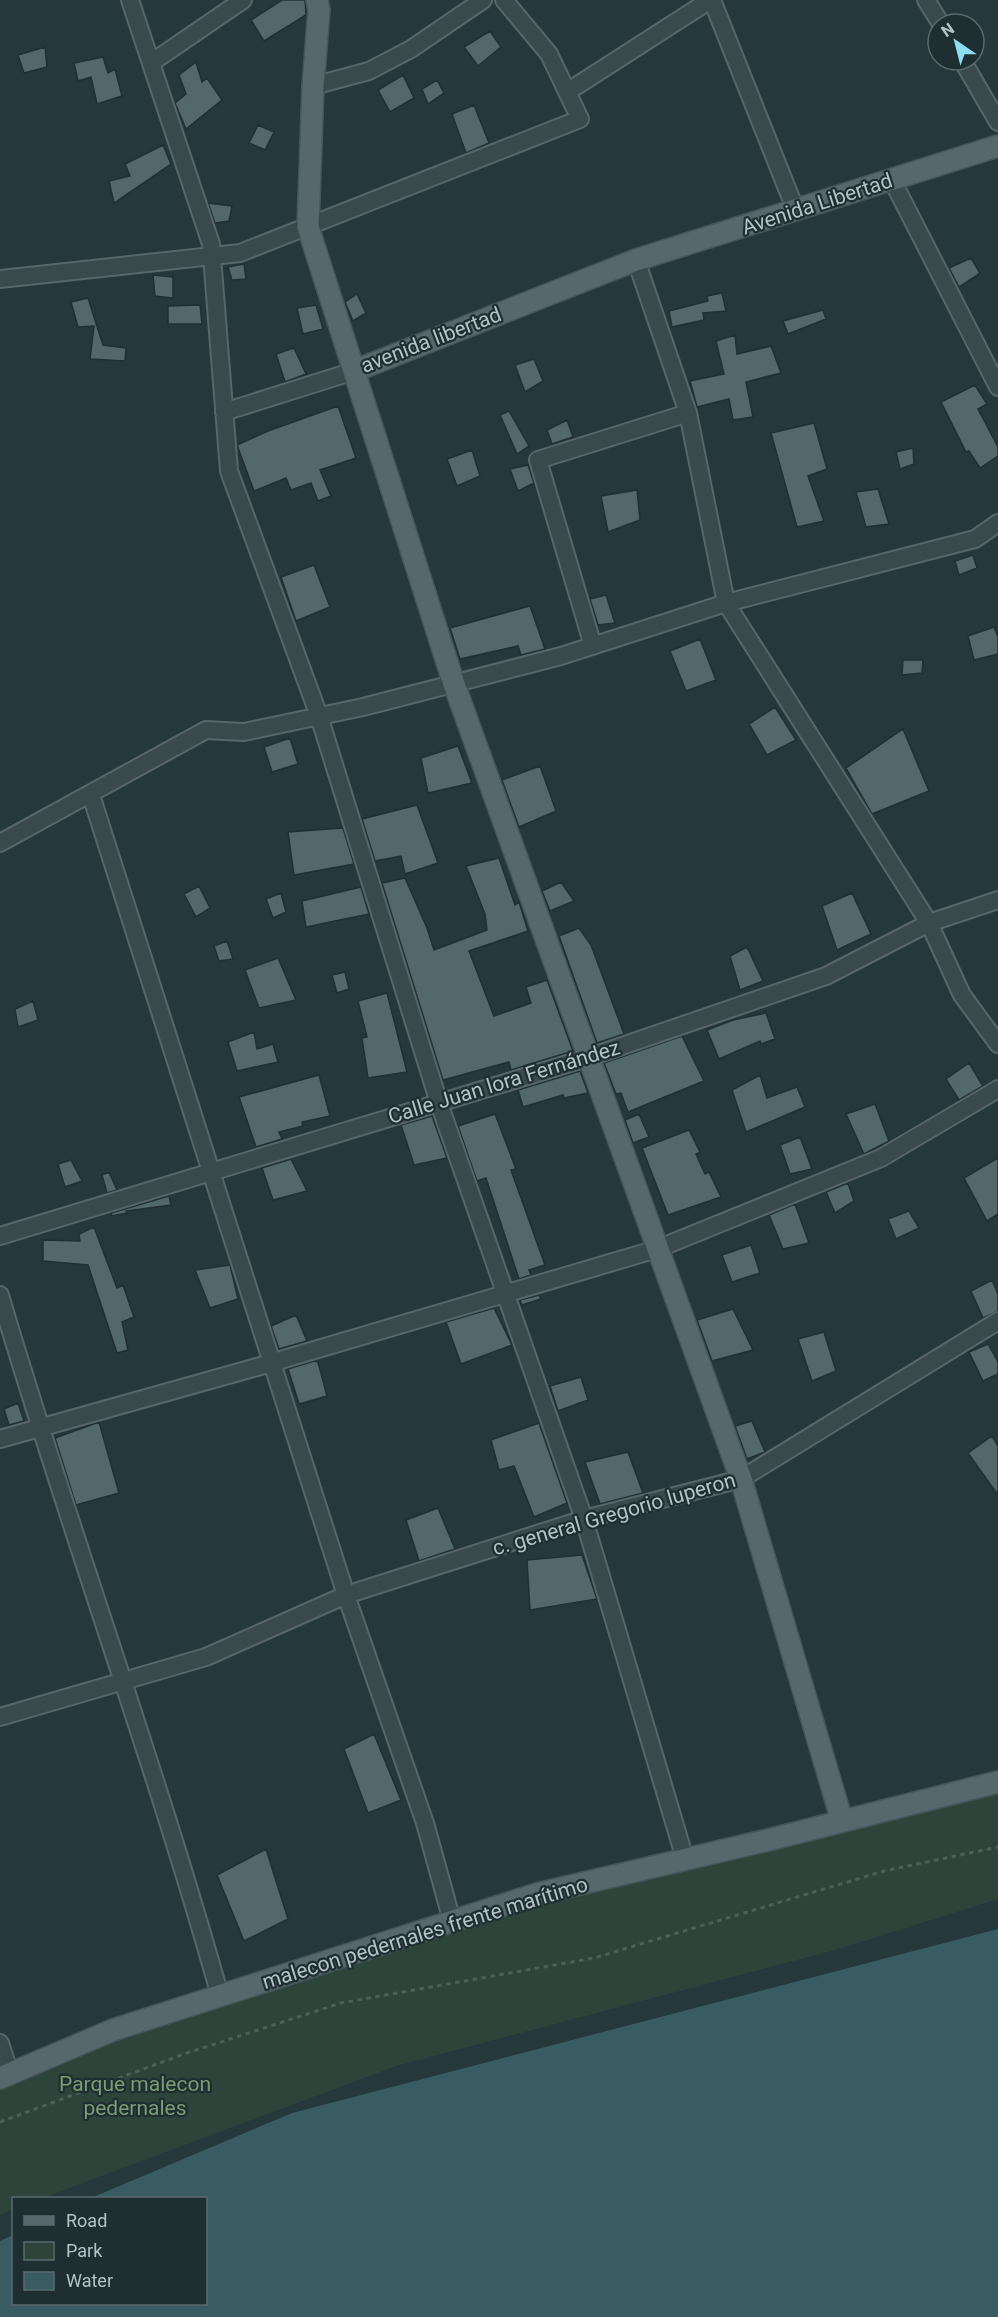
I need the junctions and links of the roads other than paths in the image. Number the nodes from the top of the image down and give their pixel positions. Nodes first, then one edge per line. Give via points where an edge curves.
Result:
1 (130, 0) edge
2 (243, 0) edge
3 (316, 0) edge
4 (483, 0) edge
5 (504, 0) edge
6 (711, 0) edge
7 (151, 63) junction
8 (969, 72) edge
9 (313, 86) junction
10 (567, 92) junction
11 (998, 123) edge
12 (998, 146) edge
13 (892, 180) junction
14 (796, 211) junction
15 (308, 227) junction
16 (212, 256) junction
17 (636, 260) junction
18 (0, 279) edge
19 (354, 371) junction
20 (998, 387) edge
21 (224, 412) junction
22 (688, 413) junction
23 (998, 523) edge
24 (726, 603) junction
25 (593, 646) junction
26 (454, 684) junction
27 (319, 716) junction
28 (91, 795) junction
29 (0, 843) edge
30 (998, 900) edge
31 (929, 923) junction
32 (998, 1044) edge
33 (587, 1058) junction
34 (998, 1089) edge
35 (439, 1103) junction
36 (0, 1236) edge
37 (657, 1249) junction
38 (0, 1294) edge
39 (505, 1294) junction
40 (998, 1321) edge
41 (271, 1363) junction
42 (40, 1429) junction
43 (0, 1439) edge
44 (741, 1479) junction
45 (584, 1519) junction
46 (346, 1595) junction
47 (122, 1681) junction
48 (0, 1717) edge
49 (998, 1782) edge
50 (843, 1821) junction
51 (685, 1859) junction
52 (452, 1921) junction
53 (220, 1996) junction
54 (0, 2043) edge
55 (5, 2076) edge

1 - 7 street
2 - 7 street
3 - 9 main road via 320,10
4 - 9 street via 411,49 369,71
5 - 10 street via 549,54
6 - 10 street
6 - 14 street
7 - 16 street
8 - 11 street
9 - 15 main road
10 - 15 street via 580,119
12 - 13 main road, Avenida Libertad
13 - 14 main road, Avenida Libertad
13 - 20 street
14 - 17 main road, Avenida Libertad
15 - 16 street via 240,253
15 - 19 main road
16 - 18 street
16 - 21 street
17 - 19 main road, avenida libertad
17 - 22 street
19 - 21 street, avenida libertad
19 - 26 main road
21 - 27 street via 229,471
22 - 24 street
22 - 25 street via 538,460
23 - 24 street via 975,539
24 - 25 street
24 - 31 street
25 - 26 street
26 - 27 street
26 - 33 main road
27 - 28 street via 244,732 206,730
27 - 35 street
28 - 29 street
28 - 41 street
30 - 31 street, Calle Juan lora Fernández
31 - 32 street via 962,995
31 - 33 street, Calle Juan lora Fernández via 826,976
33 - 35 street, Calle Juan lora Fernández
33 - 37 main road
34 - 37 street via 881,1158
35 - 36 street, Calle Juan lora Fernández
35 - 39 street
37 - 39 street
37 - 44 main road
38 - 42 street
39 - 41 street
39 - 45 street
40 - 44 street, c. general Gregorio luperon
41 - 42 street
41 - 46 street
42 - 43 street
42 - 47 street
44 - 45 street, c. general Gregorio luperon
44 - 50 main road
45 - 46 street, c. general Gregorio luperon
45 - 51 street
46 - 47 street, c. general Gregorio luperon via 206,1658
46 - 52 street via 425,1823
47 - 48 street, c. general Gregorio luperon
47 - 53 street via 191,1892
49 - 50 main road, malecon pedernales frente marítimo
50 - 51 main road, malecon pedernales frente marítimo
51 - 52 main road, malecon pedernales frente marítimo via 537,1894
52 - 53 main road, malecon pedernales frente marítimo
53 - 55 main road, malecon pedernales frente marítimo via 113,2030
54 - 55 street

